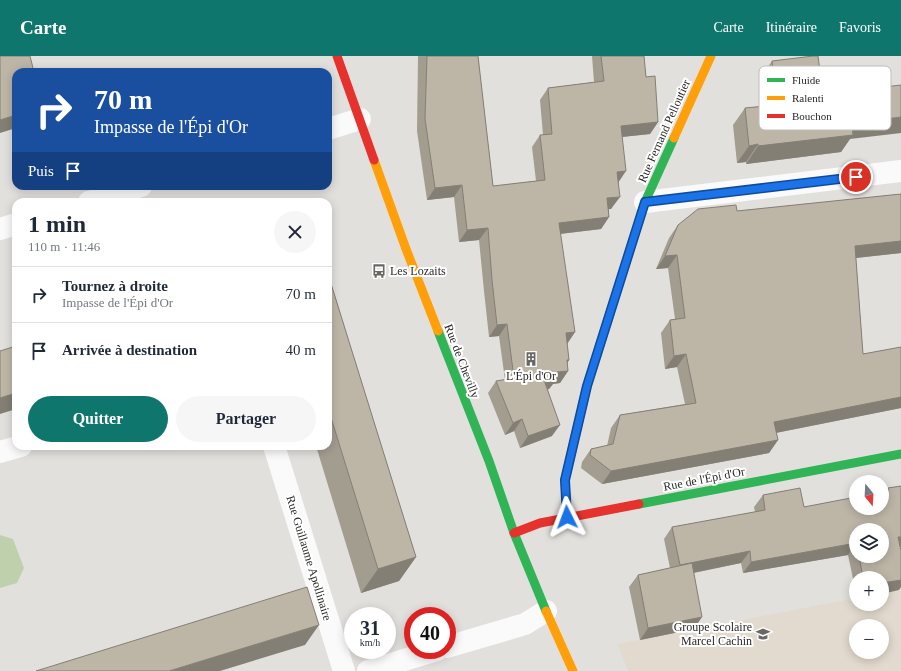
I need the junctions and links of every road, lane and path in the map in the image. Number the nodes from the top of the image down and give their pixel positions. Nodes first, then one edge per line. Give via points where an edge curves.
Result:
1 (337, 56) edge
2 (711, 56) edge
3 (360, 119) junction
4 (332, 128) edge
5 (901, 171) edge
6 (133, 193) edge
7 (109, 198) edge
8 (645, 202) junction
9 (12, 225) edge
10 (0, 229) edge
11 (12, 449) edge
12 (275, 450) edge
13 (0, 452) edge
14 (901, 454) edge
15 (567, 517) junction
16 (514, 533) junction
17 (546, 611) junction
18 (456, 644) edge
19 (407, 659) edge
20 (344, 671) edge
21 (368, 671) edge
22 (573, 671) edge

1 - 3 street, Rue de Chevilly
2 - 8 street, Rue Fernand Pelloutier
3 - 4 street
3 - 16 street, Rue de Chevilly via 406,249 489,461
5 - 8 street
6 - 7 street
8 - 15 street, Rue Fernand Pelloutier via 587,386 565,480
9 - 10 street
11 - 13 street
12 - 20 street, Rue Guillaume Apollinaire
14 - 15 street, Rue de l'Épi d'Or
15 - 16 street, Rue de l'Épi d'Or via 540,523
16 - 17 street, Rue de Chevilly
17 - 18 street via 524,624
17 - 22 street, Rue de Chevilly
19 - 21 street

